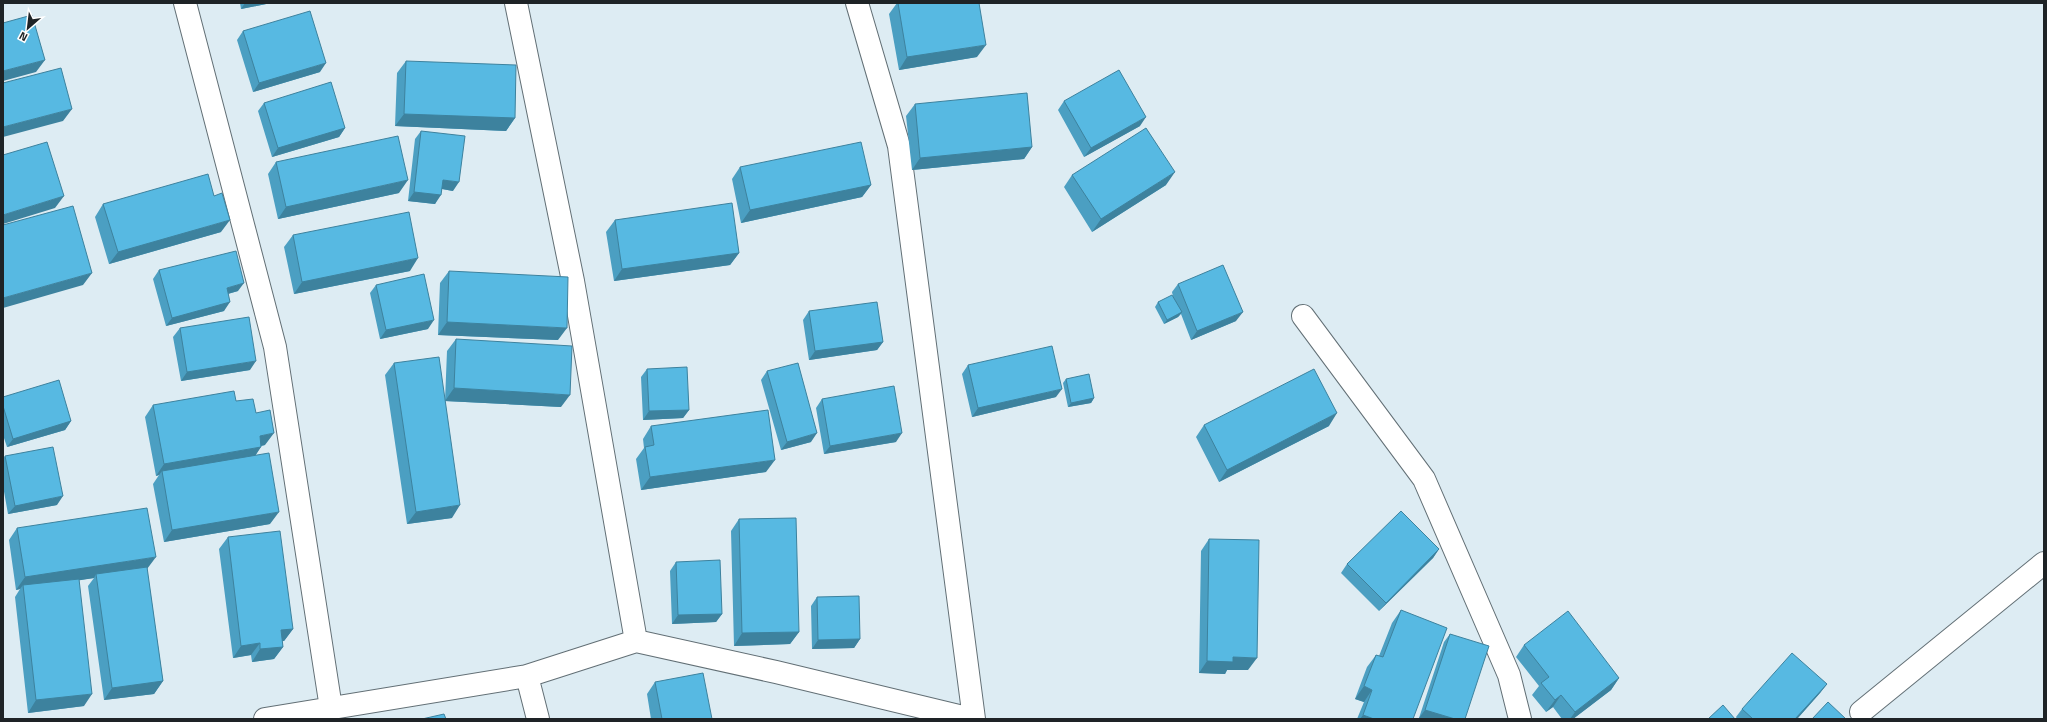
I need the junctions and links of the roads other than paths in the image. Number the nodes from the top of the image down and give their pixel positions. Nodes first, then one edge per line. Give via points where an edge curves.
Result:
1 (185, 3) edge
2 (516, 3) edge
3 (857, 3) edge
4 (1302, 316) dead end
5 (2044, 563) edge
6 (636, 642) junction
7 (527, 676) junction
8 (331, 708) junction
9 (1861, 712) dead end
10 (265, 719) edge
11 (538, 719) edge
12 (971, 719) edge
13 (974, 719) edge
14 (1519, 719) edge

1 - 8 street via 275,347
2 - 6 street via 573,281
3 - 13 street via 899,146
4 - 14 street via 1424,479 1509,676
5 - 9 street
6 - 7 street
6 - 12 street via 776,672
7 - 8 street
7 - 11 street
8 - 10 street

